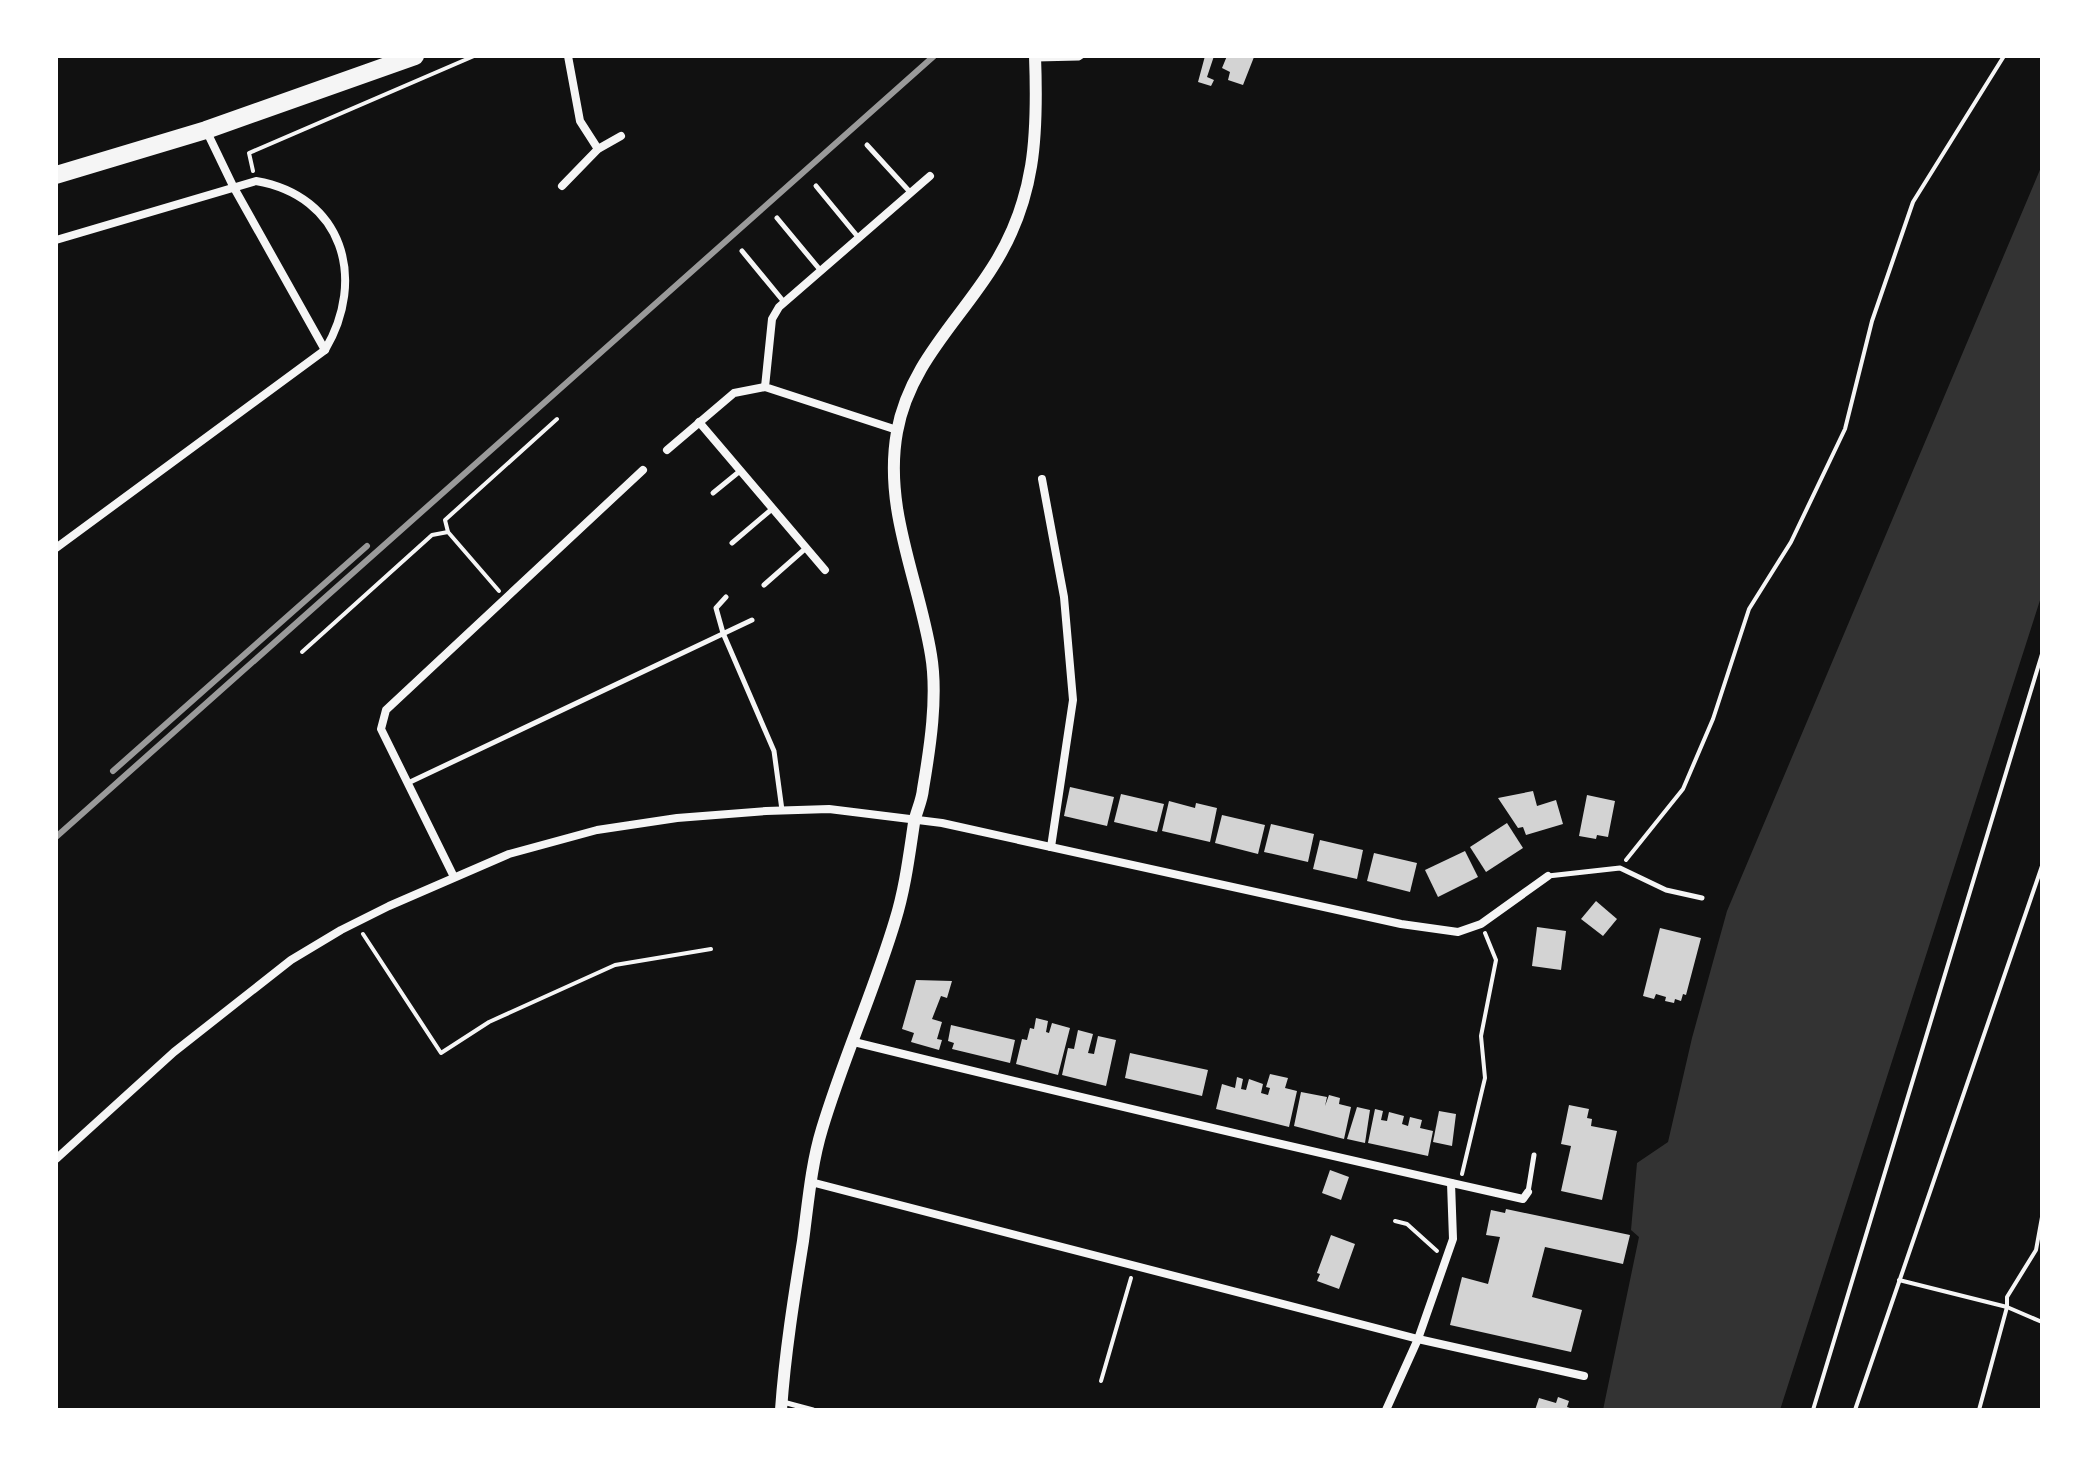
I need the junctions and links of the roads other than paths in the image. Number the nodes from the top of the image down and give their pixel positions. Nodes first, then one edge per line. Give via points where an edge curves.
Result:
1 (415, 56) edge
2 (568, 56) edge
3 (1082, 56) edge
4 (1035, 57) edge
5 (206, 130) junction
6 (621, 136) dead end
7 (867, 145) dead end
8 (598, 149) junction
9 (56, 175) edge
10 (930, 176) dead end
11 (233, 186) junction
12 (562, 186) dead end
13 (816, 186) dead end
14 (910, 193) junction
15 (777, 218) dead end
16 (859, 238) junction
17 (56, 240) edge
18 (742, 251) dead end
19 (821, 271) junction
20 (784, 302) junction
21 (325, 350) junction
22 (765, 387) junction
23 (699, 422) junction
24 (897, 430) junction
25 (667, 450) dead end
26 (643, 470) dead end
27 (740, 471) junction
28 (1042, 479) dead end
29 (713, 493) dead end
30 (772, 509) junction
31 (56, 533) edge
32 (69, 538) junction
33 (732, 543) dead end
34 (56, 548) edge
35 (806, 548) junction
36 (825, 570) dead end
37 (764, 585) dead end
38 (726, 597) dead end
39 (752, 620) dead end
40 (723, 633) junction
41 (407, 784) junction
42 (782, 810) junction
43 (914, 820) junction
44 (1051, 847) junction
45 (1548, 876) joint
46 (454, 877) junction
47 (1702, 898) dead end
48 (854, 1042) junction
49 (1534, 1155) dead end
50 (56, 1159) edge
51 (811, 1182) junction
52 (1455, 1184) junction
53 (1528, 1192) joint
54 (1418, 1339) junction
55 (1584, 1376) dead end
56 (781, 1406) edge
57 (813, 1410) edge
58 (1386, 1410) edge

1 - 5 highway
2 - 8 street via 580,121
3 - 4 lane
4 - 24 street via 1034,159 1019,215 992,268 916,375
5 - 9 highway
5 - 11 street
6 - 8 street
7 - 14 lane
8 - 12 street
10 - 14 street
11 - 17 street
11 - 21 street
11 - 21 street via 277,184 310,204 330,225 347,271 336,331
13 - 16 lane
14 - 16 street
15 - 19 lane
16 - 19 street
18 - 20 lane
19 - 20 street
20 - 22 street via 772,319
21 - 32 street
22 - 23 street via 734,393
22 - 24 street
23 - 25 street
23 - 27 street
24 - 43 street via 897,515 932,660 923,793
26 - 41 street via 386,710 381,729
27 - 29 lane
27 - 30 street
28 - 44 street via 1064,597 1073,700
30 - 33 lane
30 - 35 street
31 - 32 street
32 - 34 street
35 - 36 street
35 - 37 lane
38 - 40 lane via 716,608
39 - 40 lane
40 - 41 lane
40 - 42 lane via 774,751
41 - 46 street
42 - 43 street via 829,809
42 - 46 street via 597,830 509,854
43 - 44 street
43 - 48 street via 896,919
44 - 45 street via 1458,932 1481,924
45 - 47 lane via 1620,868 1666,890
46 - 50 street via 356,922 291,960 163,1062
48 - 51 street via 821,1131
48 - 52 street
49 - 53 lane
51 - 54 street
51 - 56 street
52 - 53 street via 1523,1199
52 - 54 street via 1453,1239
54 - 55 street
54 - 58 street
56 - 57 lane

